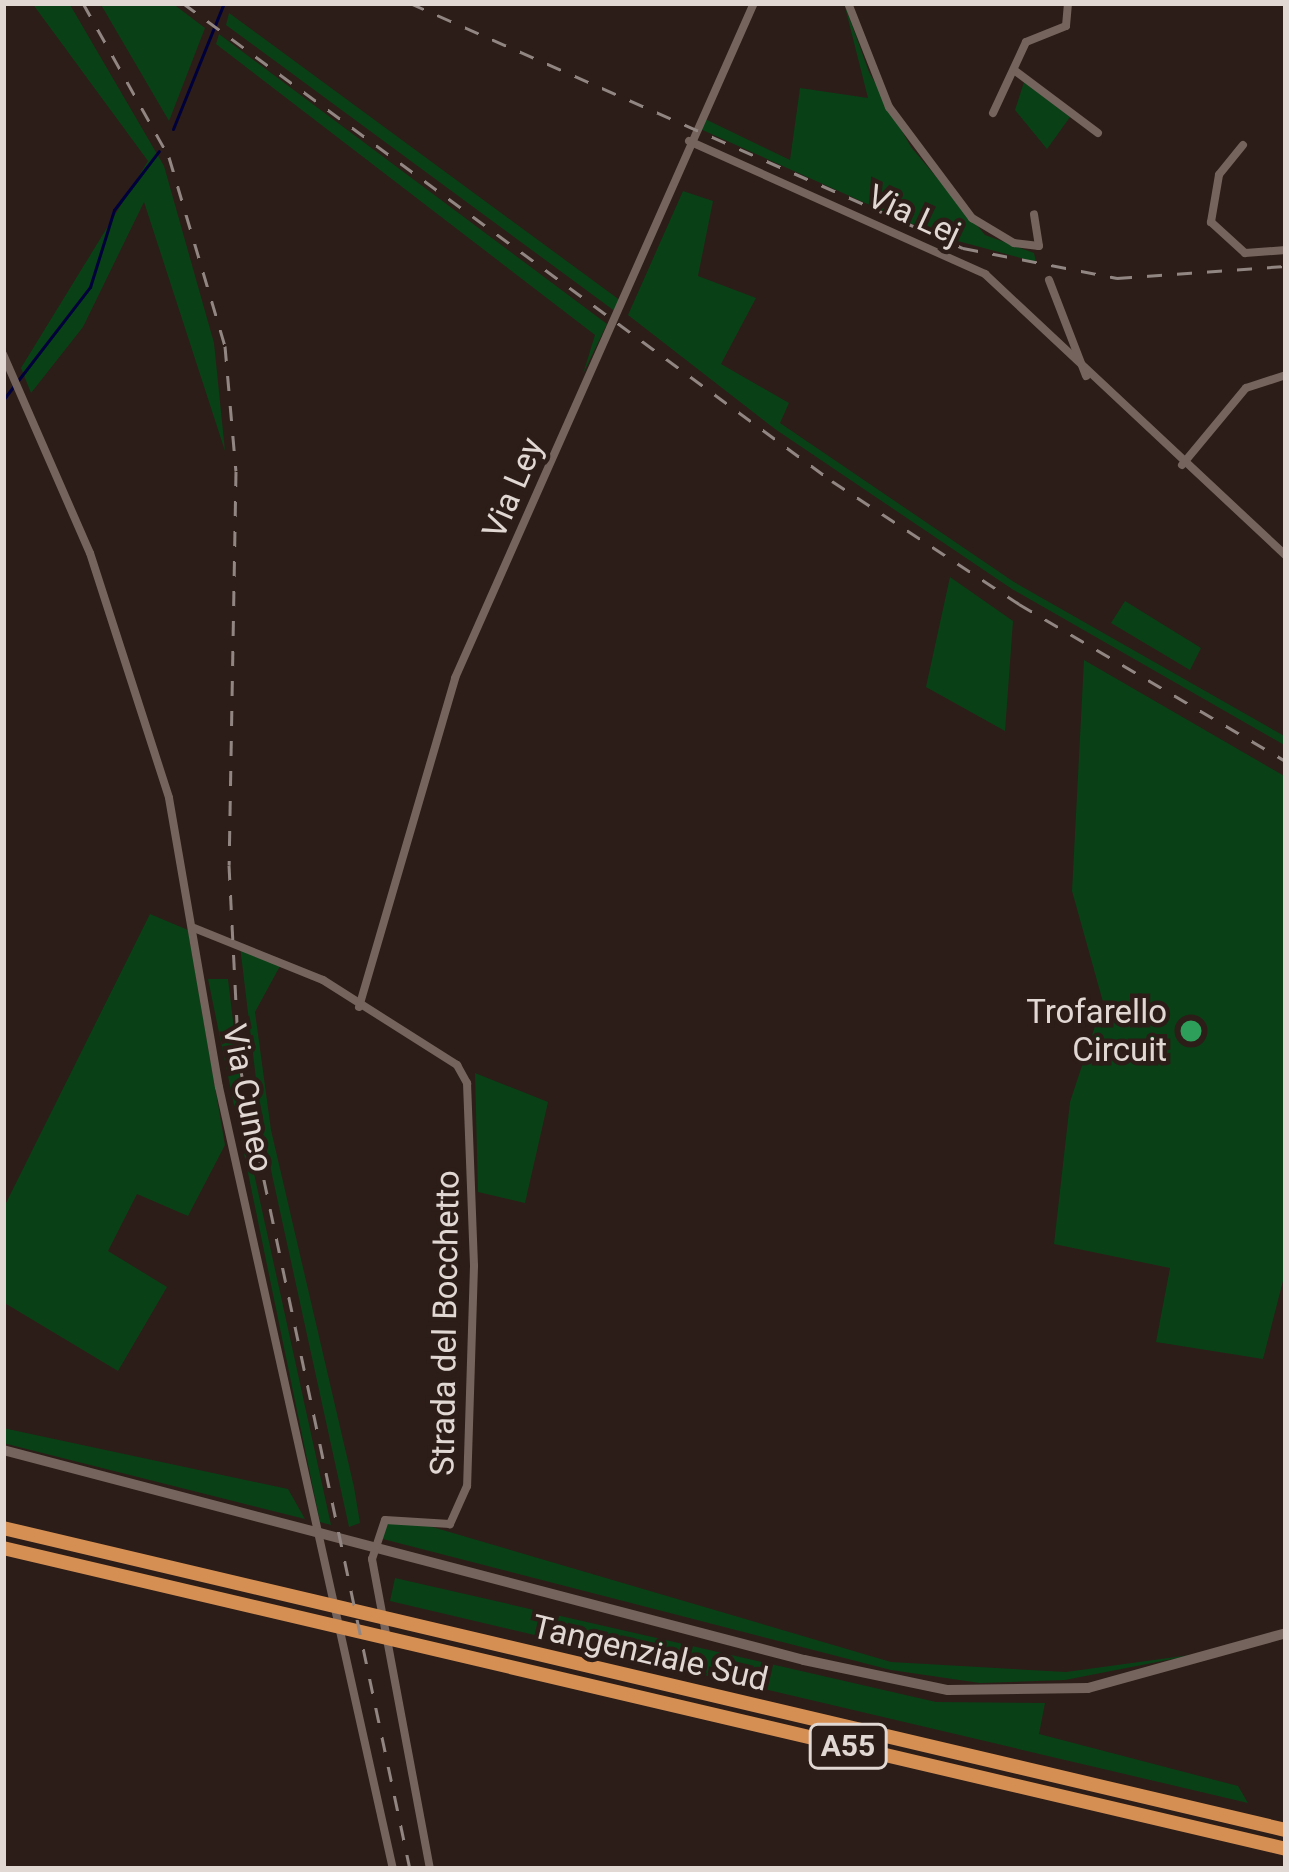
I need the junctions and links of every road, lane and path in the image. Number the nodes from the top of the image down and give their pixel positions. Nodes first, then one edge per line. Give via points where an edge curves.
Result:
1 (754, 3) edge
2 (848, 3) edge
3 (1068, 3) edge
4 (1014, 70) junction
5 (993, 113) dead end
6 (1098, 133) dead end
7 (689, 141) junction
8 (1243, 145) dead end
9 (1034, 214) dead end
10 (1286, 250) edge
11 (1049, 280) dead end
12 (3, 354) edge
13 (1286, 375) edge
14 (1087, 378) junction
15 (1183, 465) junction
16 (1286, 556) edge
17 (194, 928) junction
18 (359, 1007) junction
19 (3, 1450) edge
20 (3, 1528) edge
21 (3, 1548) edge
22 (1286, 1633) edge
23 (1286, 1830) edge
24 (1286, 1849) edge
25 (393, 1869) edge
26 (430, 1869) edge

1 - 7 street, Via Ley
2 - 9 street via 889,107 972,218 1014,243 1039,246
3 - 4 street via 1066,26 1026,42
4 - 5 street
4 - 6 street
7 - 14 street, Via Lej via 985,274
7 - 18 street, Via Ley via 660,227 454,678
8 - 10 street via 1219,176 1211,222 1245,254
11 - 14 street
12 - 17 street, Via Cuneo via 140,693
13 - 15 street via 1246,388
14 - 15 street, Via Lej
15 - 16 street, Via Lej
17 - 18 street, Strada del Bocchetto via 283,961
17 - 25 street, Via Cuneo via 219,1087
18 - 26 street, Strada del Bocchetto via 457,1065 469,1091 467,1486 450,1524 385,1520 372,1559
19 - 22 street via 804,1660 948,1690 1088,1688
20 - 23 highway, Tangenziale Sud / A55
21 - 24 highway, Tangenziale Sud / A55

